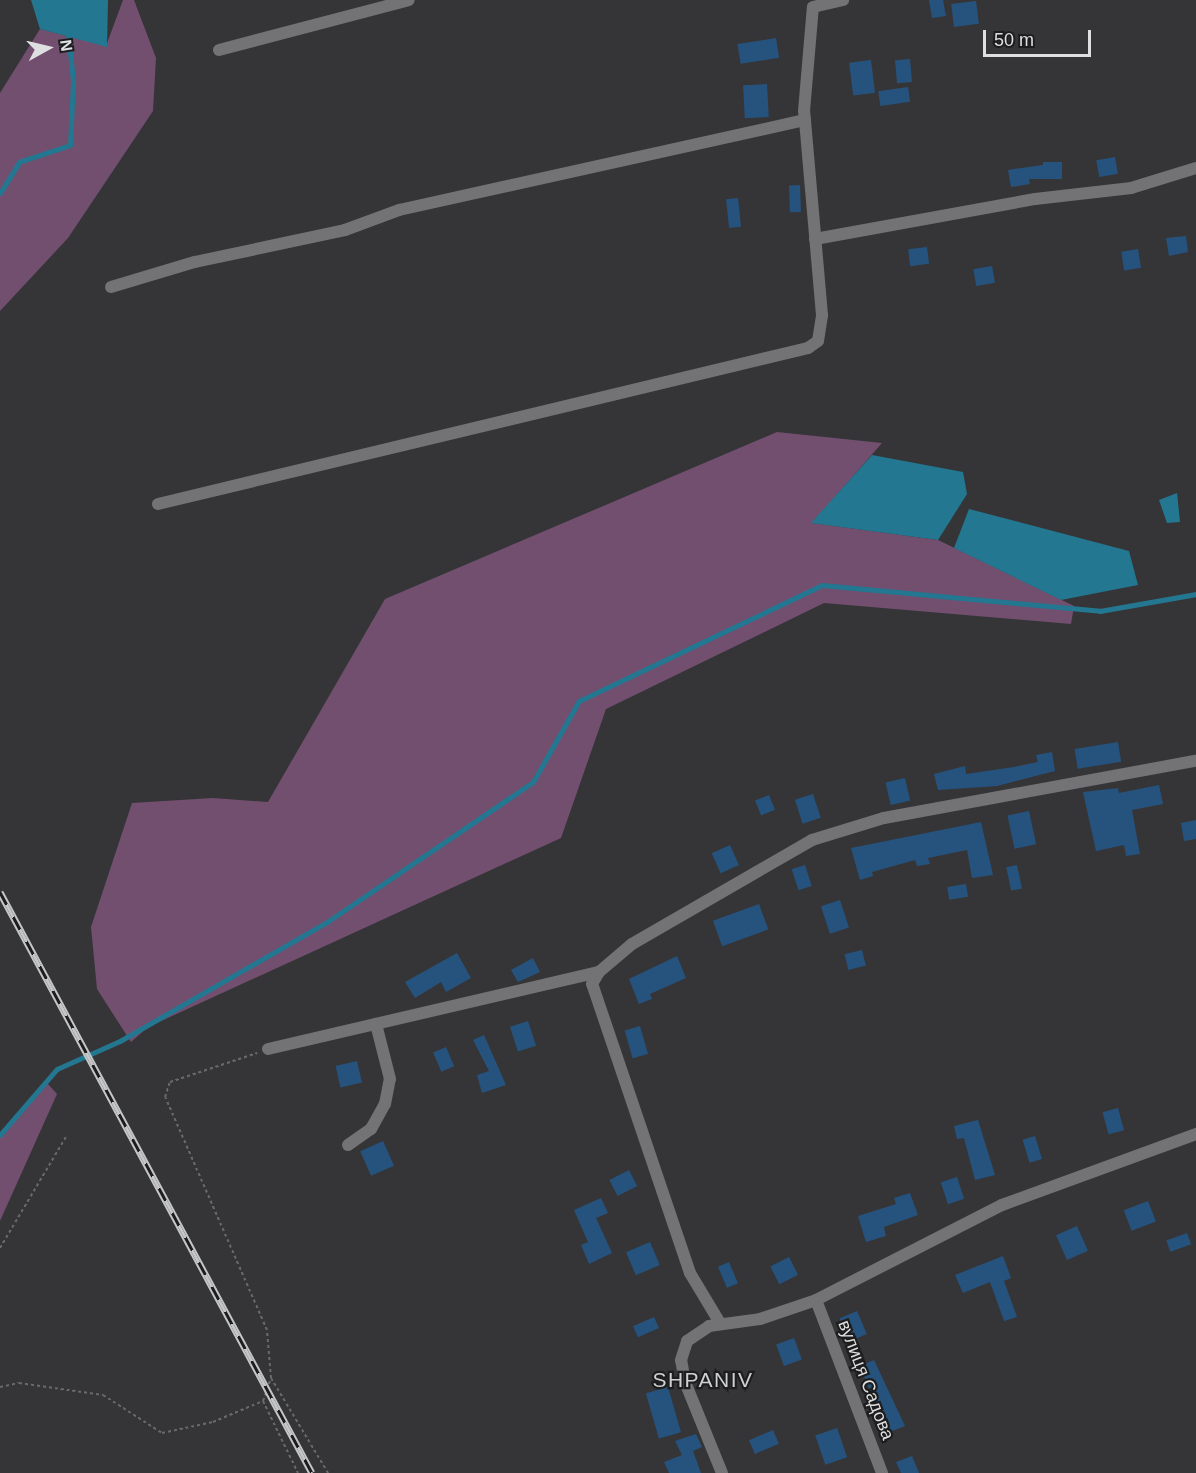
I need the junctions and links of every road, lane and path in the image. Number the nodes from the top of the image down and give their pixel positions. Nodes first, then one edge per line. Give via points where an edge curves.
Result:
1 (409, 0) edge
2 (843, 0) edge
3 (811, 4) edge
4 (219, 50) dead end
5 (805, 120) junction
6 (1196, 168) edge
7 (815, 239) junction
8 (111, 287) dead end
9 (158, 504) dead end
10 (1196, 761) edge
11 (599, 972) junction
12 (376, 1024) junction
13 (268, 1050) joint
14 (1196, 1134) edge
15 (66, 1137) dead end
16 (348, 1145) dead end
17 (0, 1248) edge
18 (816, 1300) junction
19 (720, 1323) junction
20 (271, 1378) junction
21 (0, 1387) edge
22 (263, 1401) junction
23 (298, 1473) edge
24 (328, 1473) edge
25 (722, 1473) edge
26 (882, 1473) edge

1 - 4 street
2 - 3 street
3 - 5 street
5 - 7 street
5 - 8 street via 399,210 345,230 195,262
6 - 7 street via 1131,188 1035,199
7 - 9 street via 822,329 818,341 796,353
10 - 11 street via 884,818 812,840 632,944
11 - 12 street
11 - 19 street via 592,984 690,1273
12 - 13 street
12 - 16 street via 390,1079 385,1104 371,1129
13 - 20 path via 170,1082 165,1097 267,1330
14 - 18 street via 1002,1205
15 - 17 path
18 - 19 street via 760,1319
18 - 26 street, вулиця Садова
19 - 25 street via 687,1341 681,1360 685,1382
20 - 22 path
20 - 24 path
21 - 22 path via 19,1383 103,1395 162,1433 213,1422
22 - 23 path

